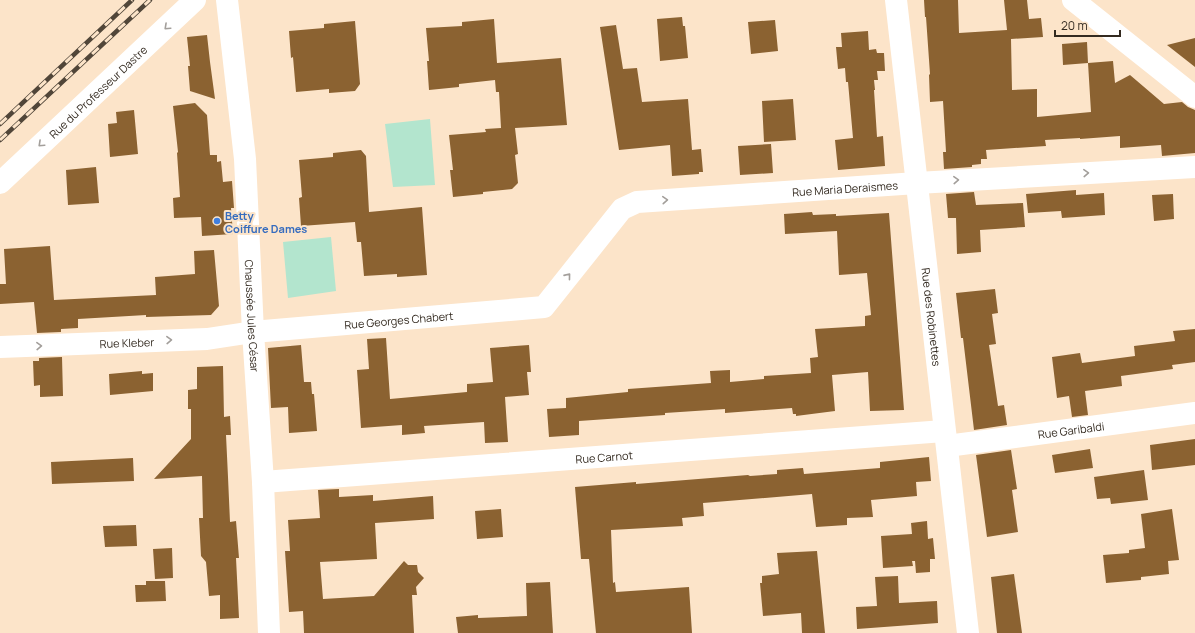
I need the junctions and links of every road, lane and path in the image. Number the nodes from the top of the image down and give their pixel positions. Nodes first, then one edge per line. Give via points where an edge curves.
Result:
1 (195, 0) edge
2 (227, 0) edge
3 (896, 0) edge
4 (1077, 3) edge
5 (1195, 97) edge
6 (1195, 167) edge
7 (0, 183) edge
8 (917, 183) junction
9 (544, 306) joint
10 (254, 332) junction
11 (0, 347) edge
12 (1195, 413) edge
13 (945, 438) junction
14 (263, 482) junction
15 (269, 633) edge
16 (968, 633) edge

1 -> 7 street, Rue du Professeur Dastre
2 - 10 street, Chaussée Jules César via 245,159
3 - 8 street, Rue des Robinettes
4 - 5 street
8 -> 6 street, Rue Maria Deraismes
9 -> 8 street, Rue Maria Deraismes via 622,209 637,202
8 - 13 street, Rue des Robinettes
9 - 10 street, Rue Georges Chabert
11 -> 10 street, Rue Kleber via 207,339
10 - 14 street, Chaussée Jules César
12 - 13 street, Rue Garibaldi
13 - 14 street, Rue Carnot
13 - 16 street, Rue des Robinettes
14 - 15 street, Chaussée Jules César

